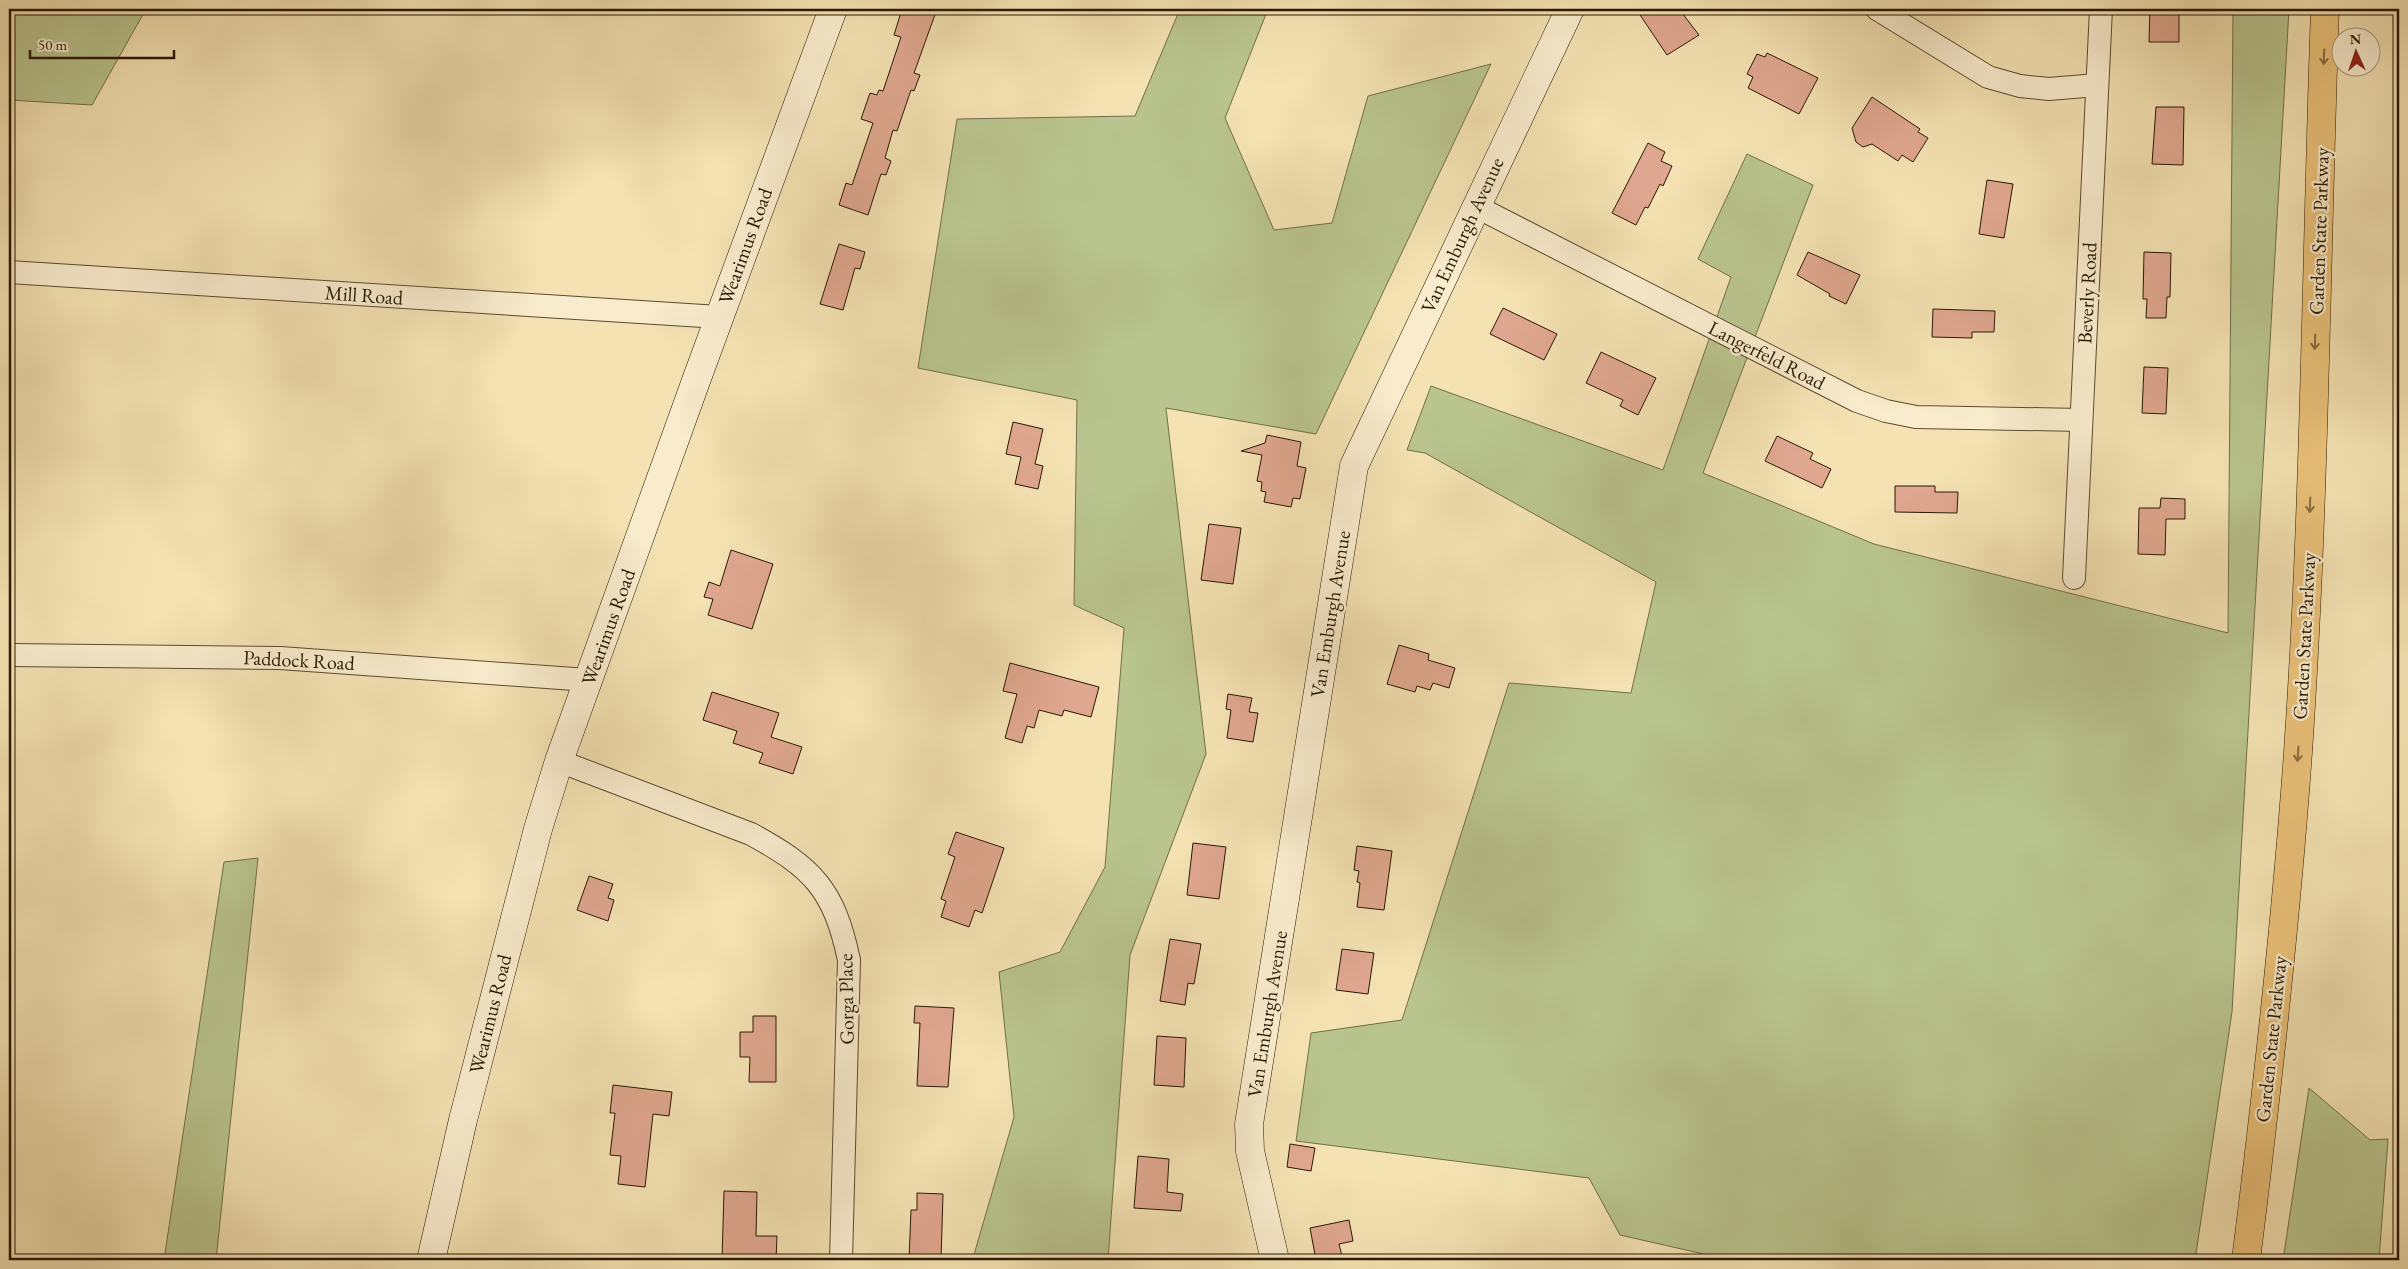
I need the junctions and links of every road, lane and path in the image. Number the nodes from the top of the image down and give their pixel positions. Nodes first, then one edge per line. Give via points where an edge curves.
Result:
1 (833, 9) edge
2 (1570, 9) edge
3 (1877, 9) edge
4 (2101, 9) edge
5 (2325, 9) edge
6 (2097, 85) junction
7 (1476, 206) junction
8 (9, 272) edge
9 (719, 317) junction
10 (2081, 420) junction
11 (2074, 578) dead end
12 (9, 655) edge
13 (588, 680) junction
14 (559, 761) junction
15 (431, 1260) edge
16 (841, 1260) edge
17 (1275, 1260) edge
18 (2246, 1260) edge

1 - 9 street, Wearimus Road
2 - 7 street, Van Emburgh Avenue
3 - 6 street via 1988,77 2020,86 2049,89
4 - 6 street, Beverly Road
5 -> 18 highway, Garden State Parkway via 2309,534 2299,743 2280,960
6 - 10 street, Beverly Road
7 - 10 street, Langerfeld Road via 1857,401 1916,417
7 - 17 street, Van Emburgh Avenue via 1354,466 1249,1124 1250,1152
8 - 9 street, Mill Road
9 - 13 street, Wearimus Road
10 - 11 street, Beverly Road
12 - 13 street, Paddock Road via 280,658
13 - 14 street, Wearimus Road
14 - 15 street, Wearimus Road via 538,829 470,1092
14 - 16 street, Gorga Place via 751,834 779,849 799,865 822,887 834,907 849,960

